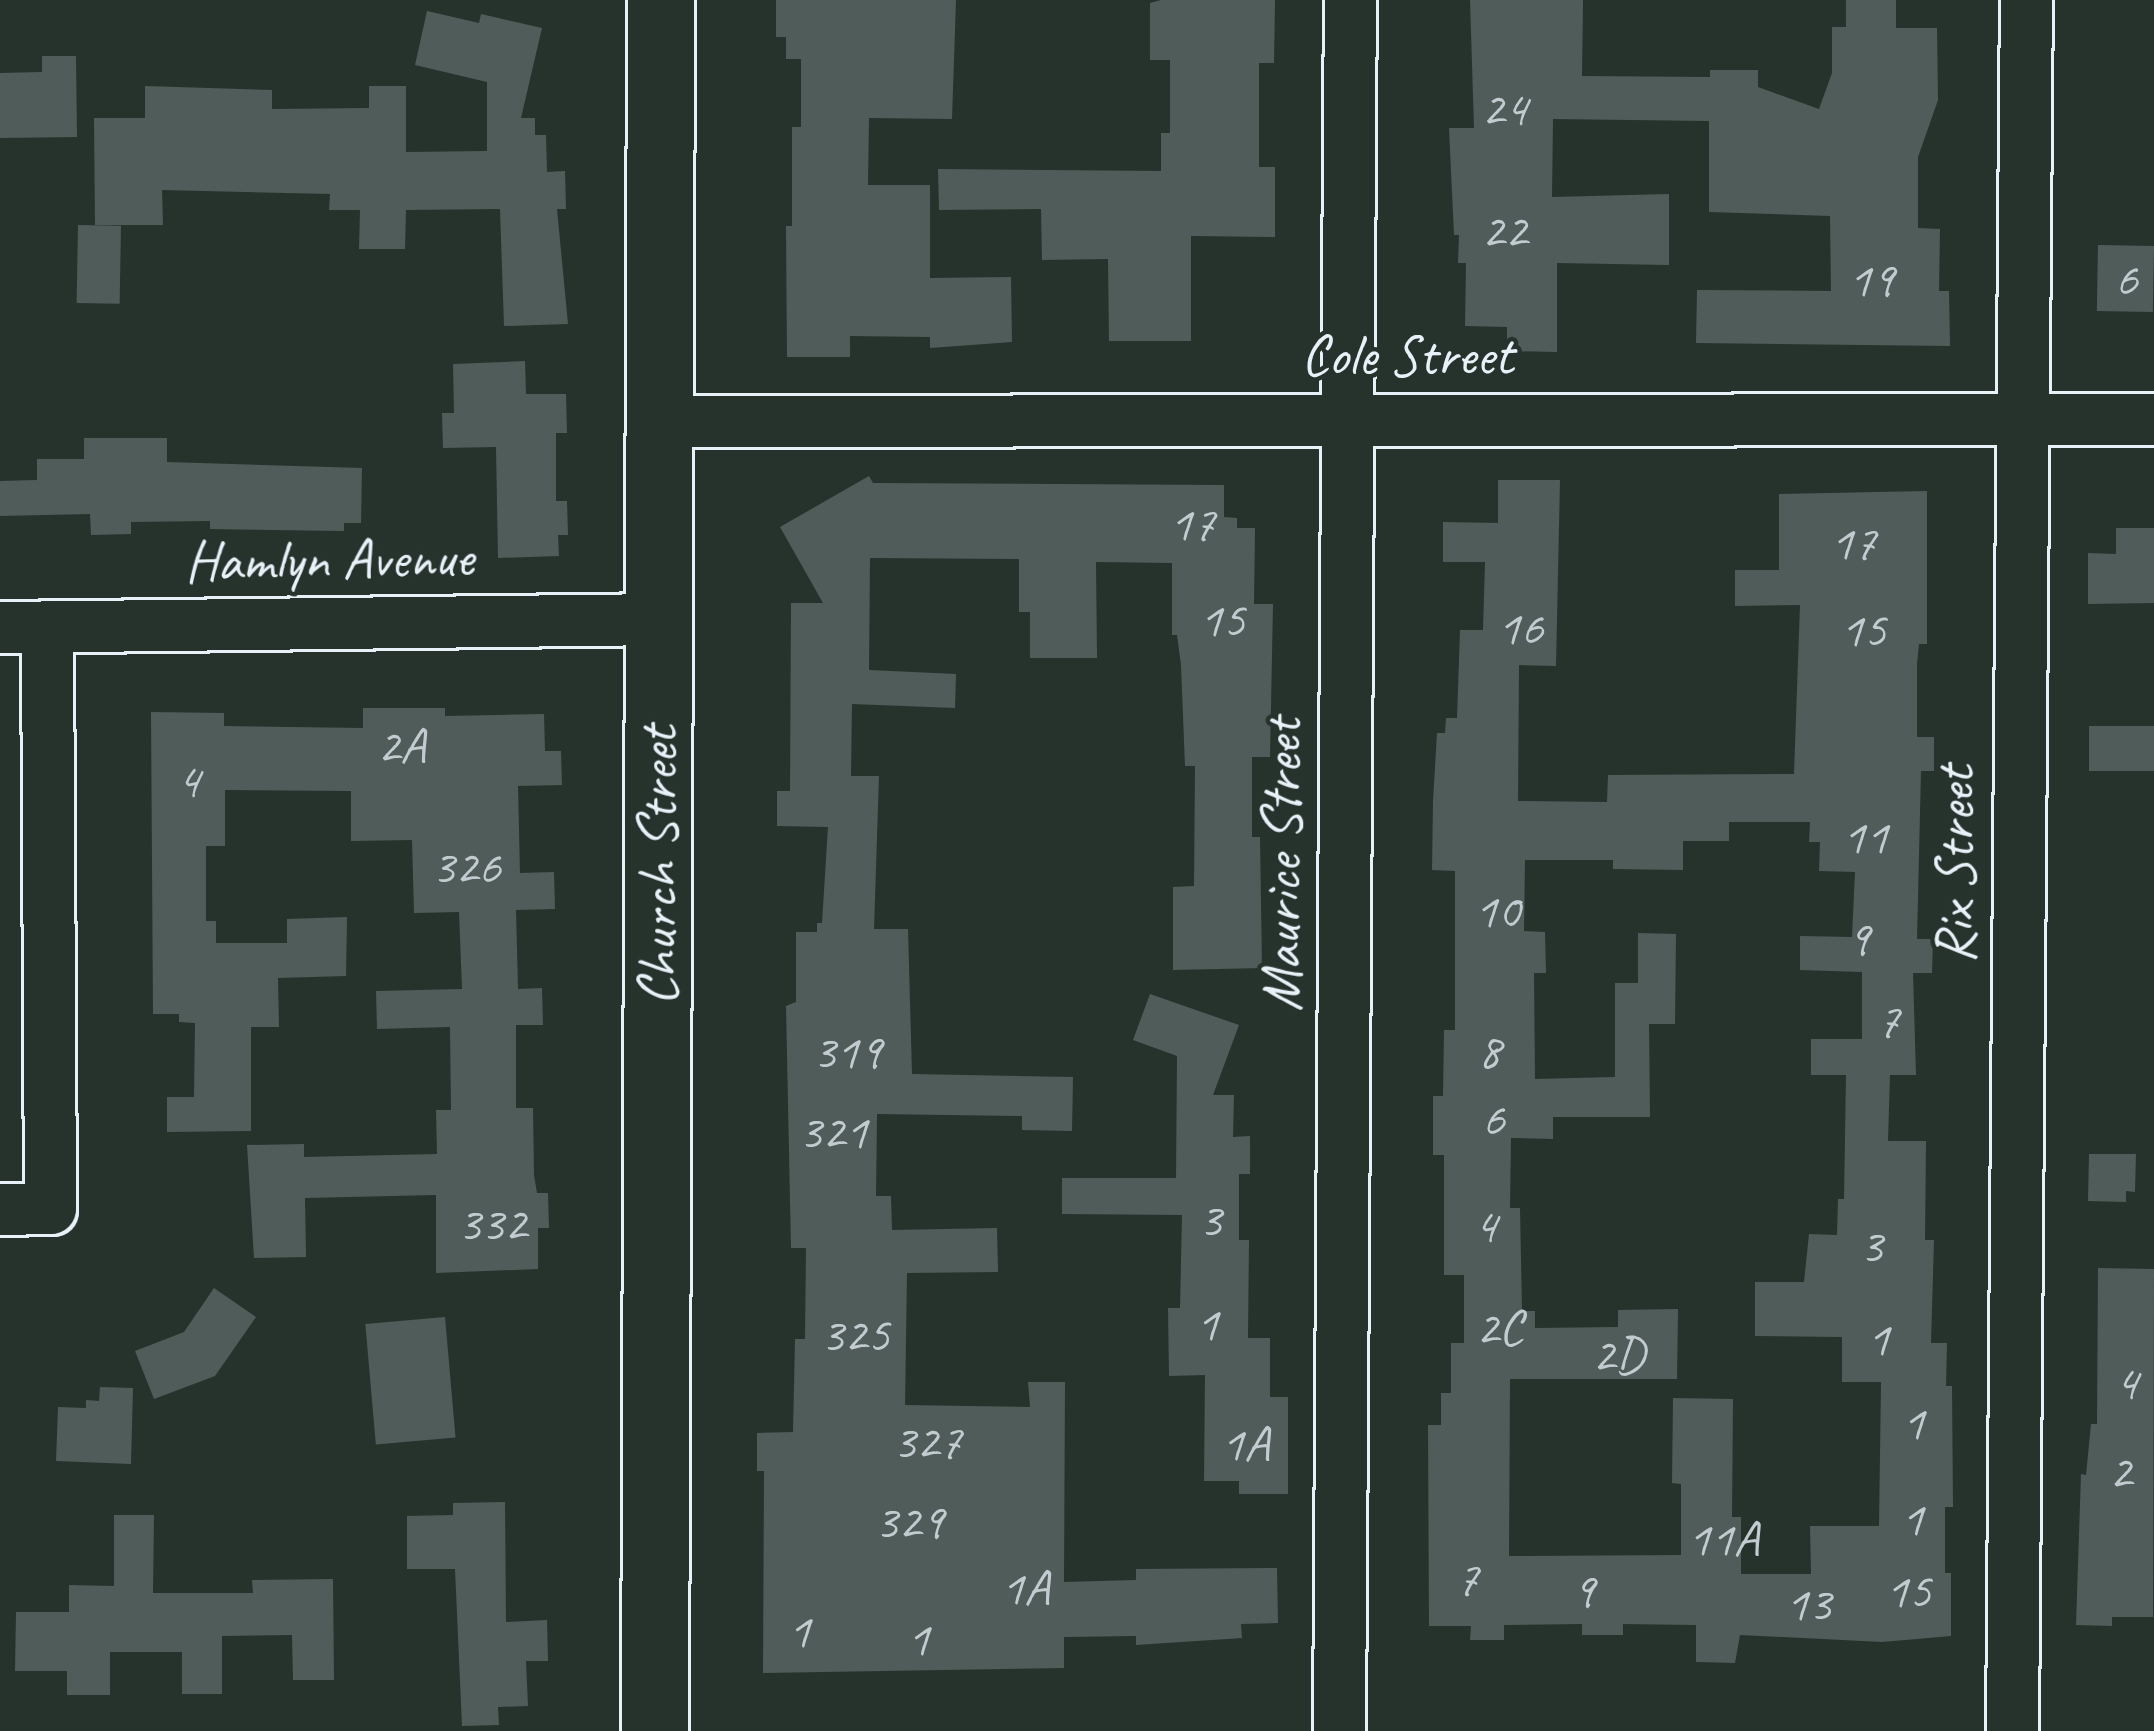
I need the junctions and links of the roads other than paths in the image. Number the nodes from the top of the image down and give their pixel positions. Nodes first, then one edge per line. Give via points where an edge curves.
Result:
1 (661, 0) edge
2 (1351, 0) edge
3 (2026, 0) edge
4 (2023, 418) junction
5 (2154, 419) edge
6 (1348, 420) junction
7 (660, 421) junction
8 (660, 619) junction
9 (23, 627) edge
10 (0, 1209) edge
11 (655, 1731) edge
12 (1339, 1731) edge
13 (2012, 1731) edge

1 - 7 main road, Church Street
2 - 6 street, Maurice Street
3 - 4 street, Rix Street
4 - 5 street, Cole Street
4 - 6 street, Cole Street
4 - 13 street, Rix Street
6 - 7 street, Cole Street
6 - 12 street, Maurice Street
7 - 8 main road, Church Street
8 - 9 street, Hamlyn Avenue
8 - 11 main road, Church Street
9 - 10 street via 50,1208

